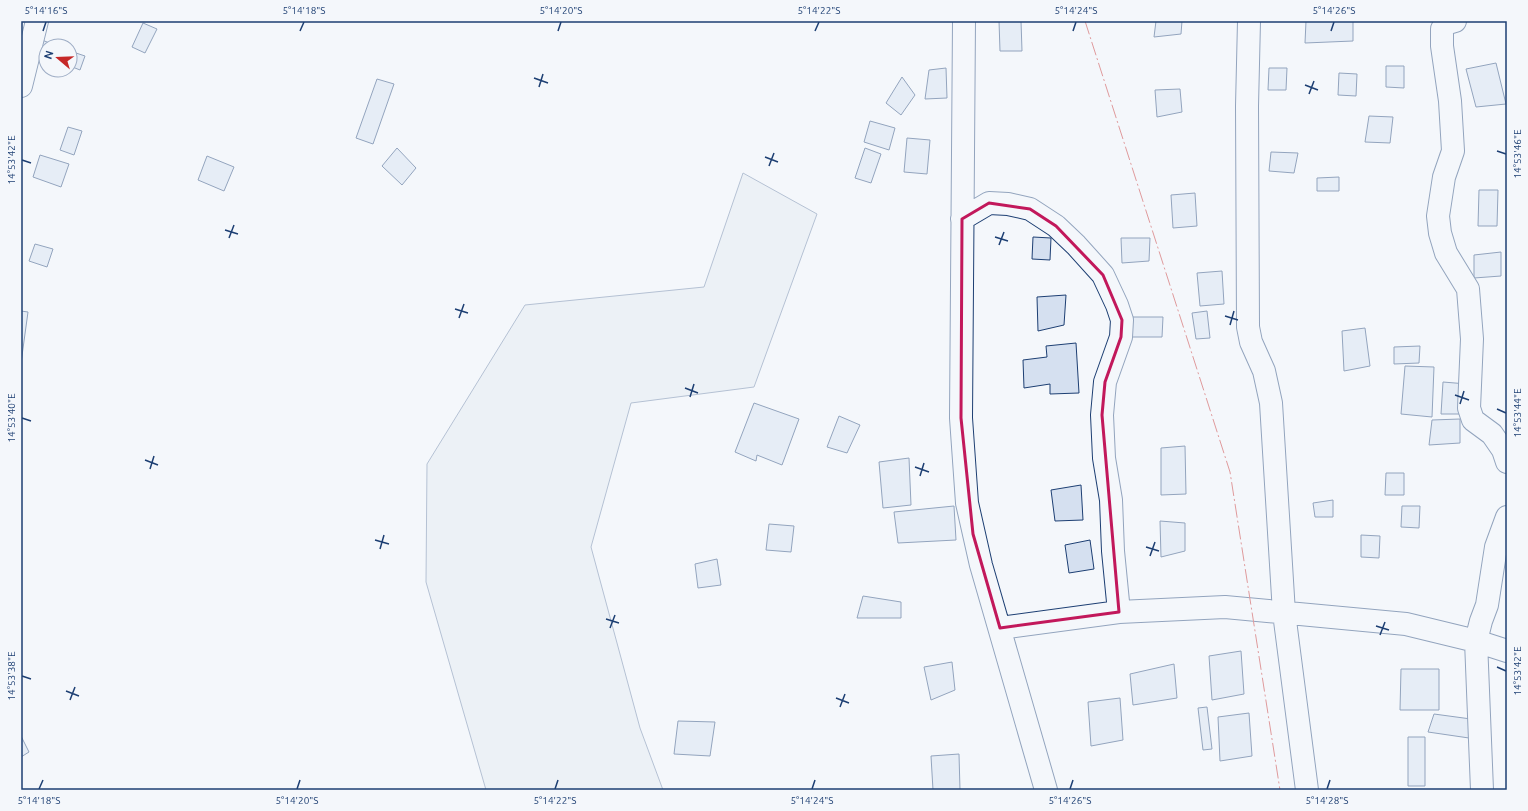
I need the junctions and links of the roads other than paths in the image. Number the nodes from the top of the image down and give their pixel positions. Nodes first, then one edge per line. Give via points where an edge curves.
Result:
1 (37, 21) edge
2 (964, 21) edge
3 (1249, 21) edge
4 (1455, 21) edge
5 (21, 86) edge
6 (962, 219) junction
7 (1507, 462) edge
8 (1507, 517) edge
9 (1119, 612) junction
10 (1284, 613) junction
11 (1000, 628) junction
12 (1476, 641) junction
13 (1507, 651) edge
14 (1046, 790) edge
15 (1307, 790) edge
16 (1482, 790) edge

1 - 5 street
2 - 6 street
3 - 10 street via 1246,106 1248,327 1264,371 1271,404
4 - 7 street via 1445,24 1442,29 1453,151 1444,177 1438,216 1440,233 1446,253 1468,289 1472,339 1470,408 1473,420 1492,434 1503,450
6 - 9 street via 989,204 1008,204 1030,209 1056,226 1103,275 1117,305 1122,320 1121,337 1105,382 1102,415
6 - 11 street via 961,418 968,503 973,534
8 - 12 street via 1496,547 1488,605 1480,621
9 - 10 street via 1225,607
9 - 11 street
10 - 12 street via 1406,624
10 - 15 street
11 - 14 street
12 - 13 street
12 - 16 street

